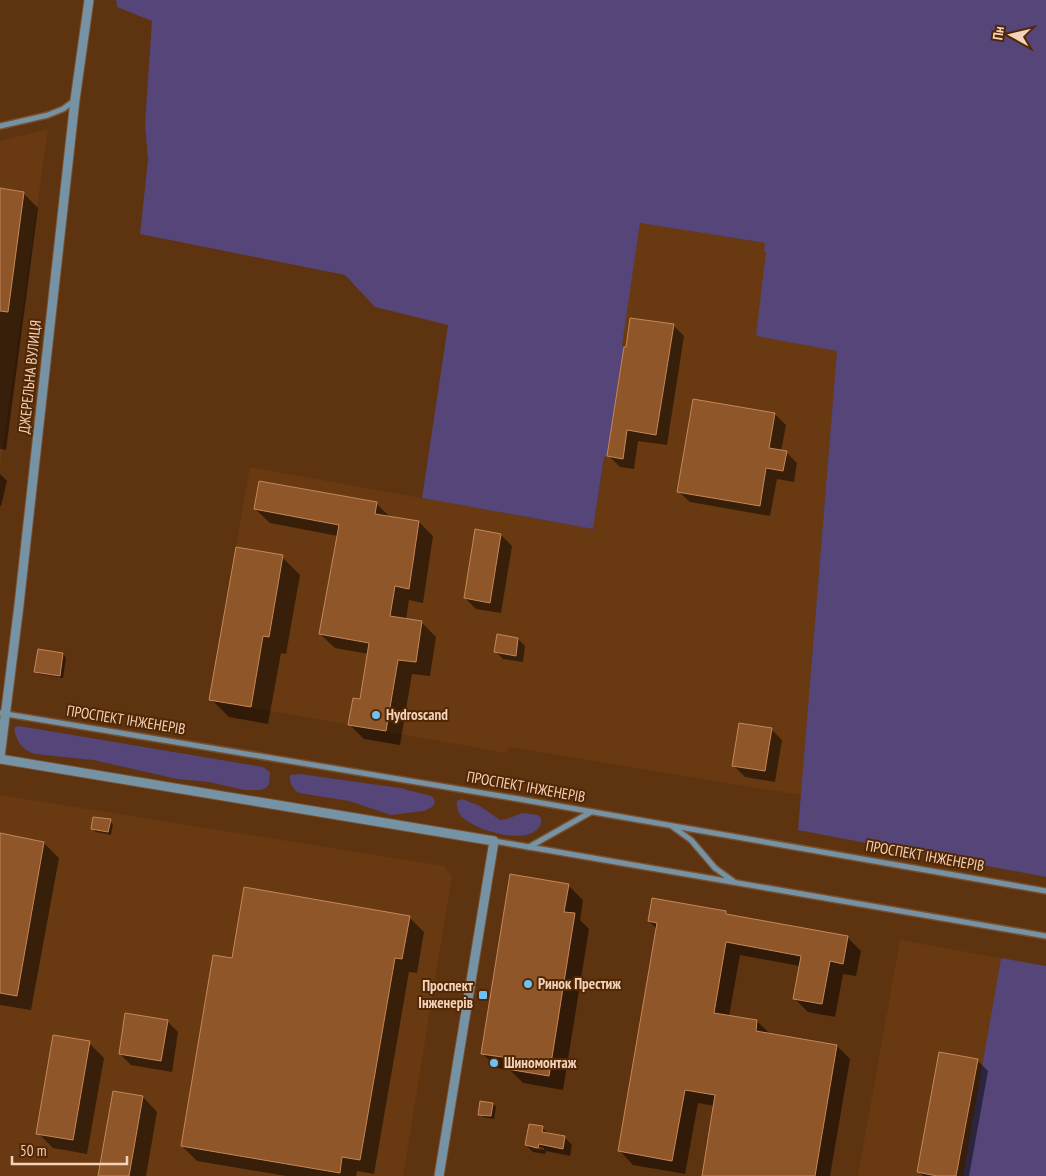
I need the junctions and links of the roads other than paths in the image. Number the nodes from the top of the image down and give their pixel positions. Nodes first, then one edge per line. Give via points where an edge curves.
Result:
1 (89, 0) edge
2 (75, 100) junction
3 (0, 126) edge
4 (3, 714) edge
5 (0, 758) edge
6 (591, 812) junction
7 (672, 826) junction
8 (494, 841) junction
9 (528, 847) junction
10 (736, 883) junction
11 (1046, 890) edge
12 (1046, 929) edge
13 (1045, 936) edge
14 (439, 1176) edge

1 - 2 street, ДЖЕРЕЛЬНА ВУЛИЦЯ
2 - 3 street via 48,115
2 - 4 street, ДЖЕРЕЛЬНА ВУЛИЦЯ
4 - 5 street, ДЖЕРЕЛЬНА ВУЛИЦЯ
4 - 6 street, ПРОСПЕКТ ІНЖЕНЕРІВ
5 - 8 street
6 - 7 street, ПРОСПЕКТ ІНЖЕНЕРІВ
6 - 9 street
7 - 10 street via 691,840 715,868
7 - 11 street, ПРОСПЕКТ ІНЖЕНЕРІВ
8 - 9 street
8 - 14 street
9 - 10 street
10 - 13 street
12 - 13 street

